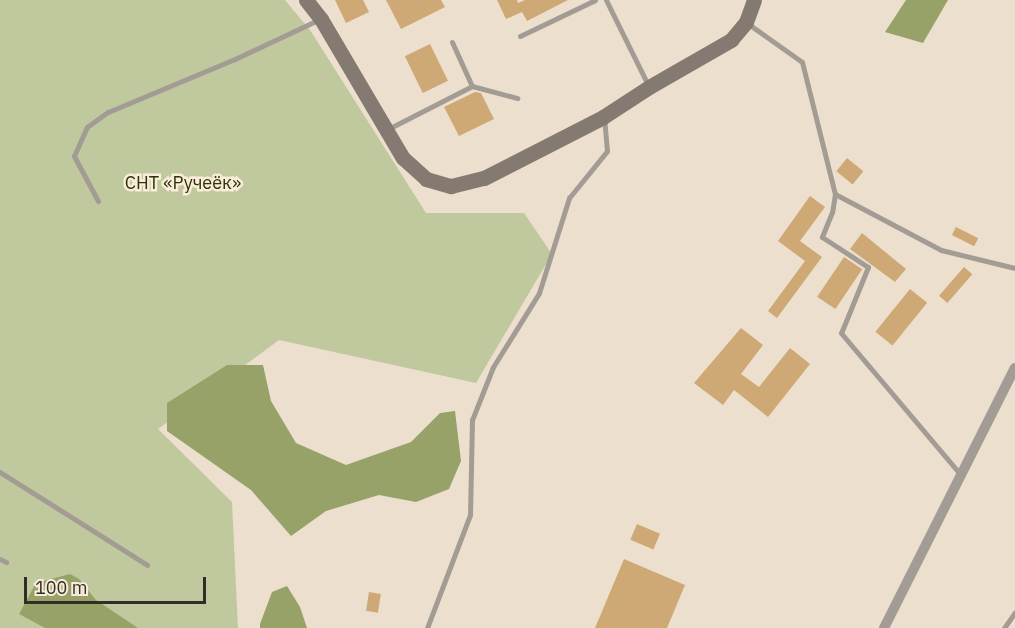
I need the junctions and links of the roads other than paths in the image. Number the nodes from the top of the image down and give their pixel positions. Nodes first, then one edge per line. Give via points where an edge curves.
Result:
1 (306, 0) edge
2 (595, 0) edge
3 (606, 0) edge
4 (754, 0) edge
5 (321, 19) junction
6 (746, 22) junction
7 (520, 36) dead end
8 (452, 42) dead end
9 (472, 86) junction
10 (649, 87) junction
11 (517, 98) dead end
12 (603, 117) junction
13 (387, 130) junction
14 (835, 194) junction
15 (98, 201) dead end
16 (1015, 268) edge
17 (1015, 368) edge
18 (0, 472) edge
19 (960, 474) junction
20 (0, 558) edge
21 (6, 562) dead end
22 (147, 565) dead end
23 (1015, 612) edge
24 (427, 628) edge
25 (884, 628) edge
26 (1004, 628) edge

1 - 5 street
2 - 7 lane
3 - 10 lane
4 - 6 street
5 - 13 street
5 - 15 lane via 108,112 87,127 74,156
6 - 10 street via 731,40
6 - 14 lane via 802,62
8 - 9 lane
9 - 11 lane
9 - 13 lane
10 - 12 street
12 - 13 street via 484,178 451,186 426,179 403,158
12 - 24 lane via 607,151 570,198 539,293 493,367 472,420 470,515
14 - 16 lane via 941,250
14 - 19 lane via 822,237 868,267 841,333
17 - 19 street
18 - 22 lane
19 - 25 street
20 - 21 lane
23 - 26 lane

